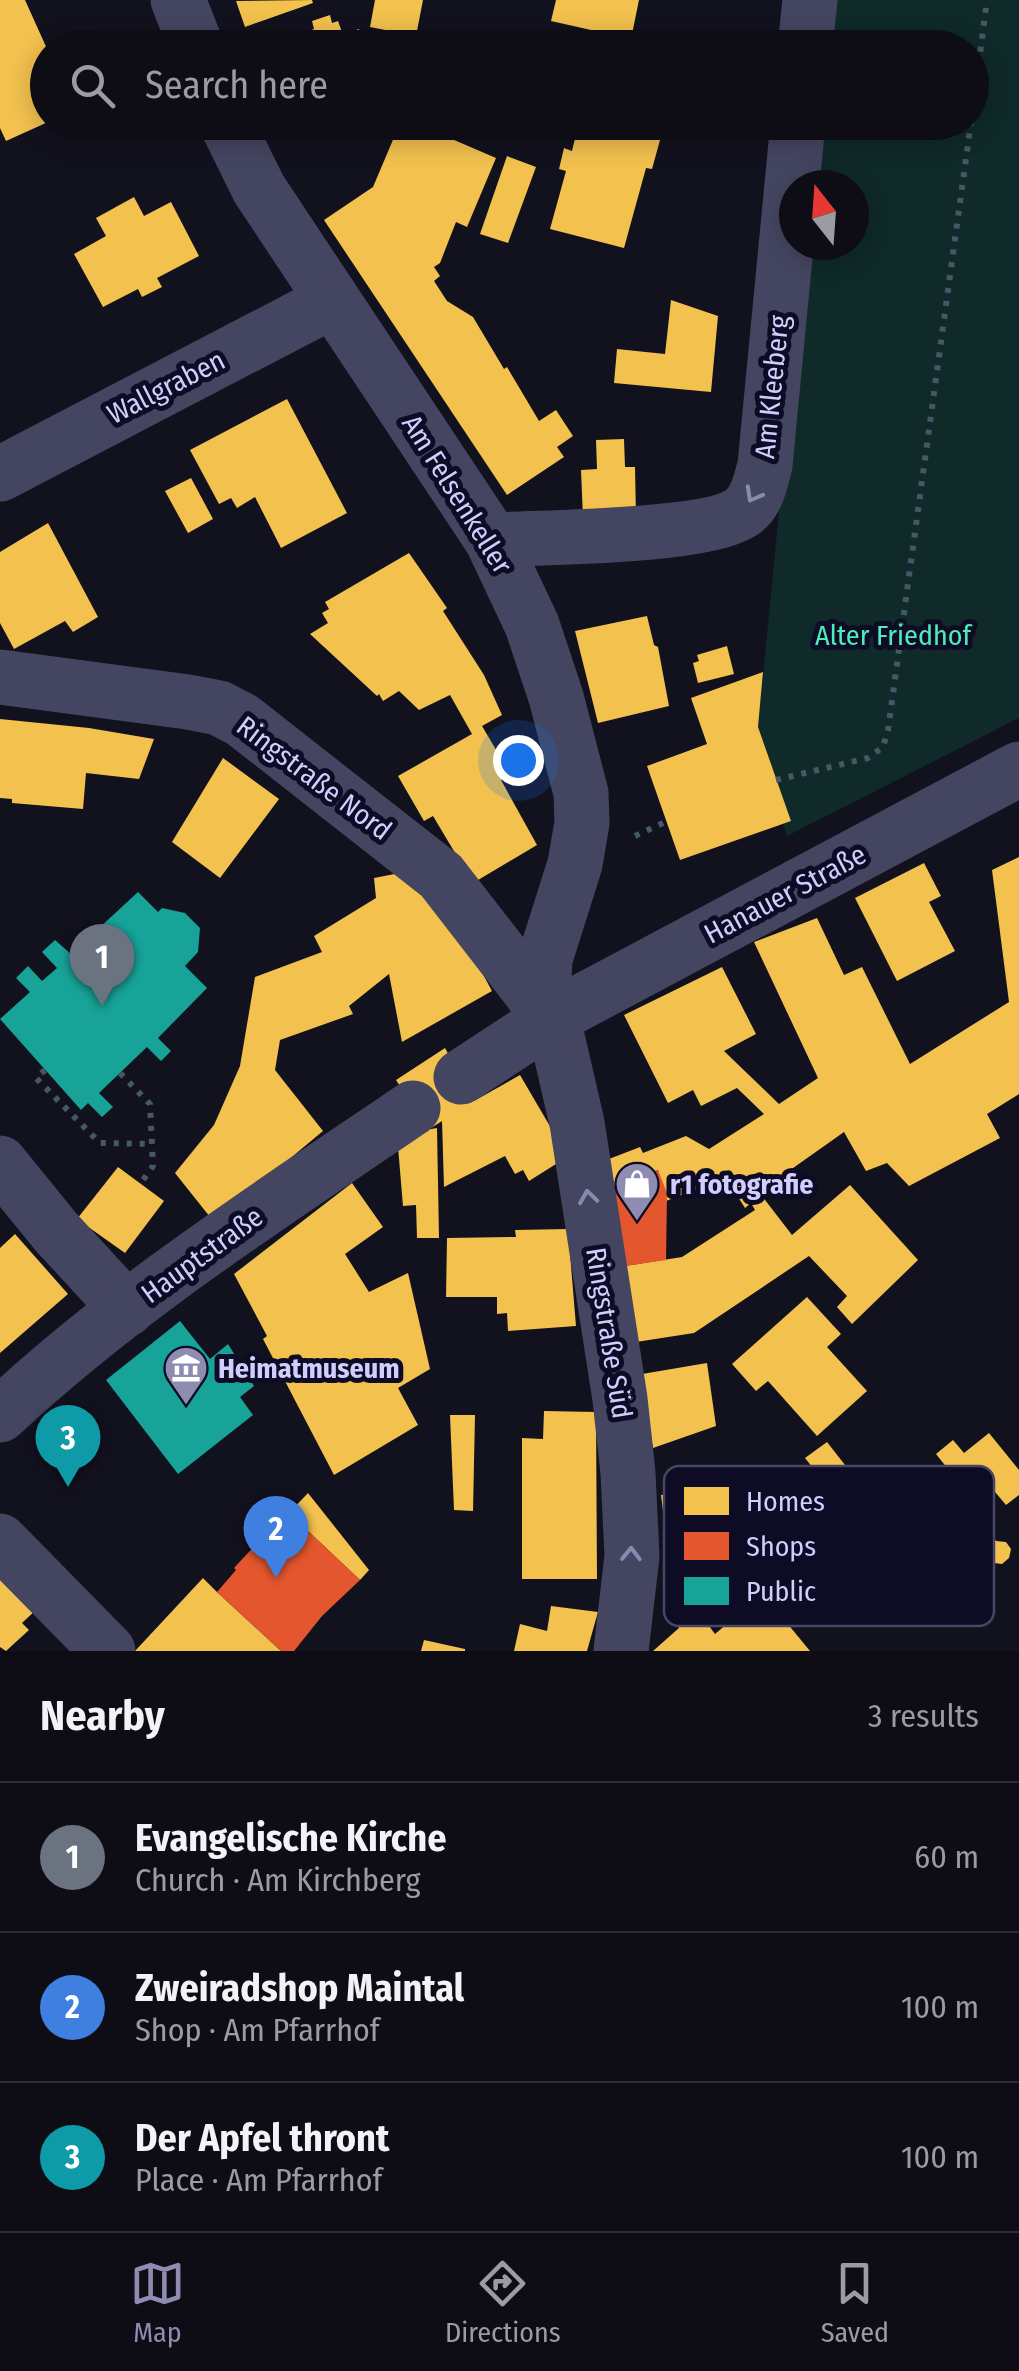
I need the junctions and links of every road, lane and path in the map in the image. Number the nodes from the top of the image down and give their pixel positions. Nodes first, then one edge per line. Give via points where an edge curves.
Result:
1 (178, 0) edge
2 (810, 0) edge
3 (987, 0) edge
4 (190, 30) edge
5 (807, 30) edge
6 (983, 30) edge
7 (235, 140) edge
8 (796, 140) edge
9 (968, 140) edge
10 (332, 301) junction
11 (0, 474) edge
12 (492, 540) junction
13 (0, 677) edge
14 (1019, 769) edge
15 (776, 780) dead end
16 (551, 1018) junction
17 (45, 1070) dead end
18 (120, 1073) dead end
19 (461, 1077) dead end
20 (414, 1108) dead end
21 (152, 1144) junction
22 (0, 1163) edge
23 (141, 1183) dead end
24 (127, 1309) junction
25 (0, 1415) edge
26 (0, 1541) edge
27 (108, 1651) edge
28 (621, 1651) edge

1 - 4 street
2 - 5 street
3 - 6 path
7 - 10 street, Am Felsenkeller via 259,190
8 -> 12 street, Am Kleeberg via 764,465 746,509 694,528
9 - 15 path via 888,730 883,746 868,758
10 - 11 street, Wallgraben
10 - 12 street, Am Felsenkeller
12 - 16 street, Am Felsenkeller via 532,625 582,793 575,864 546,959
13 - 16 street, Ringstraße Nord via 188,702 242,720 442,876
14 - 16 street, Hanauer Straße
16 - 19 street
28 -> 16 street, Ringstraße Süd via 632,1556 628,1473 577,1123
17 - 21 path via 36,1078 100,1143
18 - 21 path via 150,1104
20 - 24 street, Hauptstraße
21 - 23 path via 153,1166
22 - 24 street
24 - 25 street, Hauptstraße
26 - 27 street

